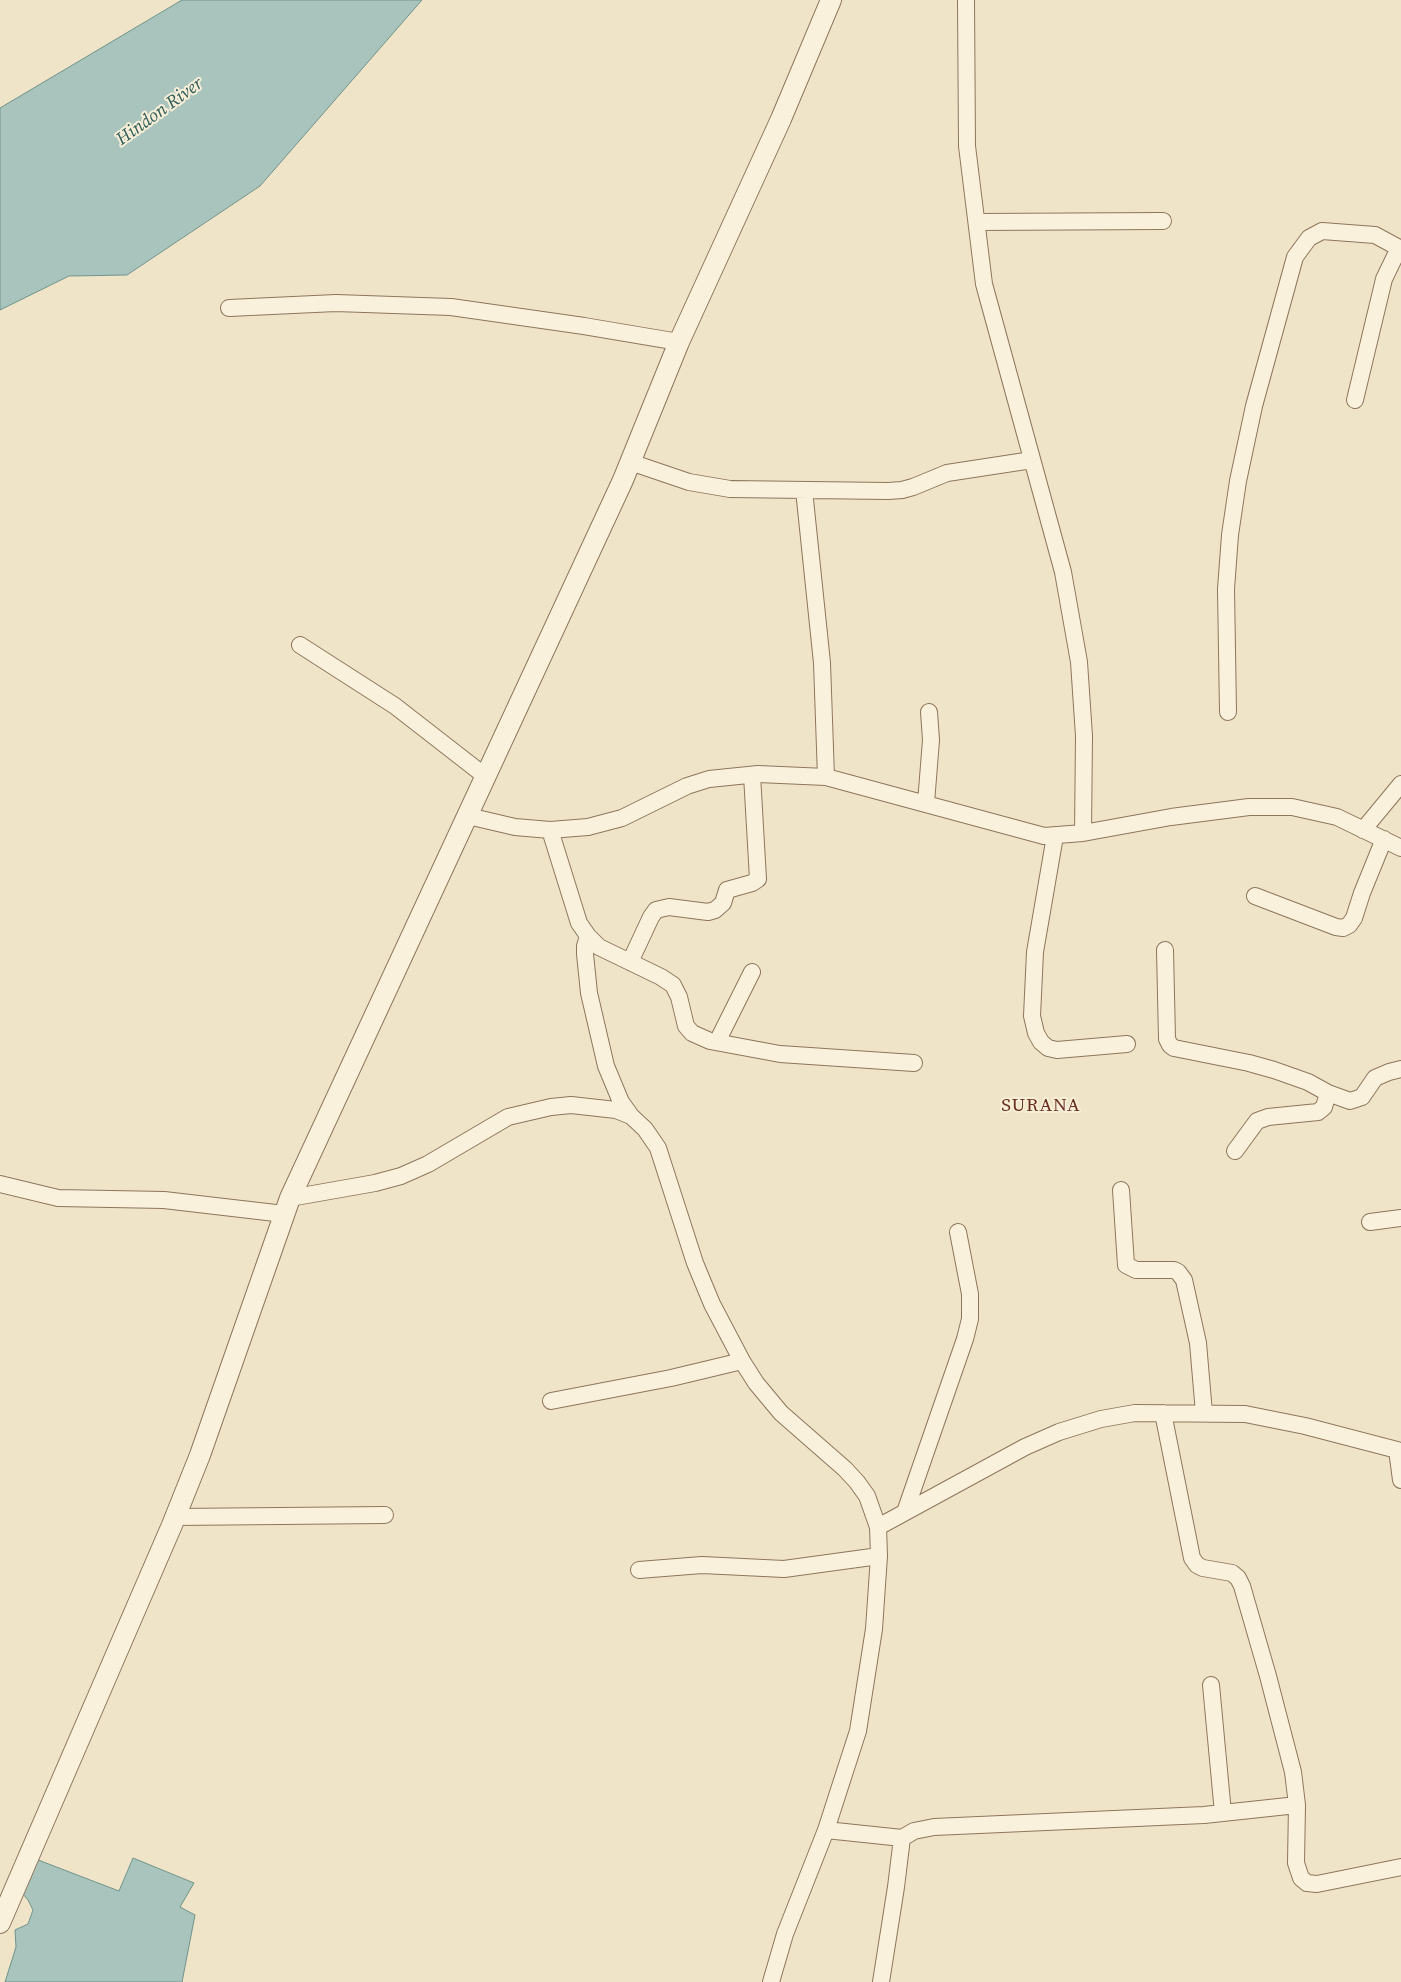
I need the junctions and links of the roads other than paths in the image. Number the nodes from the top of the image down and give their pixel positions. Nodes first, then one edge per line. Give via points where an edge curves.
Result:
1 (831, 0) edge
2 (966, 0) edge
3 (1163, 220) dead end
4 (977, 222) junction
5 (1400, 248) edge
6 (229, 308) dead end
7 (679, 342) junction
8 (1355, 400) dead end
9 (1032, 460) junction
10 (630, 462) junction
11 (804, 490) junction
12 (300, 645) dead end
13 (929, 712) dead end
14 (1228, 712) dead end
15 (752, 774) junction
16 (485, 776) junction
17 (826, 776) junction
18 (1401, 784) edge
19 (926, 803) junction
20 (468, 816) junction
21 (550, 830) junction
22 (1363, 830) junction
23 (1083, 833) junction
24 (1055, 836) junction
25 (1384, 840) junction
26 (1401, 848) edge
27 (1255, 896) dead end
28 (588, 936) junction
29 (1165, 950) dead end
30 (630, 962) junction
31 (752, 972) dead end
32 (717, 1042) junction
33 (1127, 1044) dead end
34 (914, 1063) dead end
35 (1401, 1069) edge
36 (1328, 1093) junction
37 (631, 1116) junction
38 (1235, 1151) dead end
39 (0, 1184) edge
40 (1121, 1190) dead end
41 (287, 1206) junction
42 (1401, 1218) edge
43 (1370, 1222) dead end
44 (958, 1232) dead end
45 (742, 1361) junction
46 (551, 1401) dead end
47 (1163, 1413) junction
48 (1204, 1413) junction
49 (1399, 1451) edge
50 (1401, 1480) edge
51 (905, 1512) junction
52 (385, 1515) dead end
53 (175, 1517) junction
54 (878, 1527) junction
55 (879, 1556) junction
56 (639, 1570) dead end
57 (1211, 1685) dead end
58 (1297, 1805) junction
59 (1224, 1813) junction
60 (826, 1830) junction
61 (902, 1838) junction
62 (1401, 1867) edge
63 (0, 1923) edge
64 (771, 1982) edge
65 (880, 1982) edge

1 - 7 street via 781,119
2 - 4 street via 967,146
3 - 4 street
4 - 9 street via 984,284
5 - 8 street via 1384,279
5 - 14 street via 1375,235 1322,231 1309,238 1295,257 1254,406 1238,481 1226,589
6 - 7 street via 336,303 451,307
7 - 10 street
9 - 11 street via 947,473 902,490
9 - 23 street via 1063,572 1079,662 1084,736
10 - 11 street via 704,486
10 - 16 street
11 - 17 street via 822,663
12 - 16 street via 395,706
13 - 19 street via 931,740
15 - 17 street
15 - 21 street via 709,779 687,786 637,812 606,823
15 - 30 street via 758,879 727,890 723,904 715,910 669,907 656,910
16 - 20 street
17 - 19 street
18 - 22 street
19 - 24 street via 1044,836
20 - 21 street via 515,827
20 - 41 street
21 - 28 street via 579,923
22 - 23 street via 1337,817 1314,811 1269,806 1171,817
22 - 25 street
23 - 24 street
24 - 33 street via 1035,952 1032,1016 1036,1033 1048,1048 1057,1050
25 - 26 street
25 - 27 street via 1349,925 1336,927
28 - 30 street via 599,947
28 - 37 street via 584,946 589,993 606,1066
29 - 36 street via 1166,1026 1170,1045 1249,1062 1308,1082
30 - 32 street via 672,985 679,997 686,1026 692,1033
31 - 32 street
32 - 34 street via 780,1054
35 - 36 street via 1375,1078 1359,1100 1350,1102
36 - 38 street via 1324,1107 1318,1112 1257,1121
37 - 41 street via 616,1110 571,1105 508,1117 428,1164 401,1176
37 - 45 street via 645,1128 658,1148 695,1263
39 - 41 street via 58,1198
40 - 48 street via 1126,1265 1136,1270 1174,1270 1184,1280 1198,1343
41 - 53 street via 200,1455
42 - 43 street
44 - 51 street via 970,1294 970,1319
45 - 46 street
45 - 54 street via 781,1413 857,1482 867,1496
47 - 48 street
47 - 51 street via 1135,1413 1100,1419 1060,1432 1025,1447
47 - 58 street via 1192,1558 1203,1568 1232,1573 1242,1586 1278,1710 1293,1772
48 - 49 street via 1246,1414
49 - 50 street
51 - 54 street
52 - 53 street
53 - 63 street
54 - 55 street
55 - 56 street via 784,1570 702,1565
55 - 60 street via 874,1629 858,1731
57 - 59 street
58 - 59 street
58 - 62 street via 1296,1864 1301,1878 1307,1883 1317,1884
59 - 61 street via 934,1827 914,1830
60 - 61 street
60 - 64 street via 785,1934
61 - 65 street

